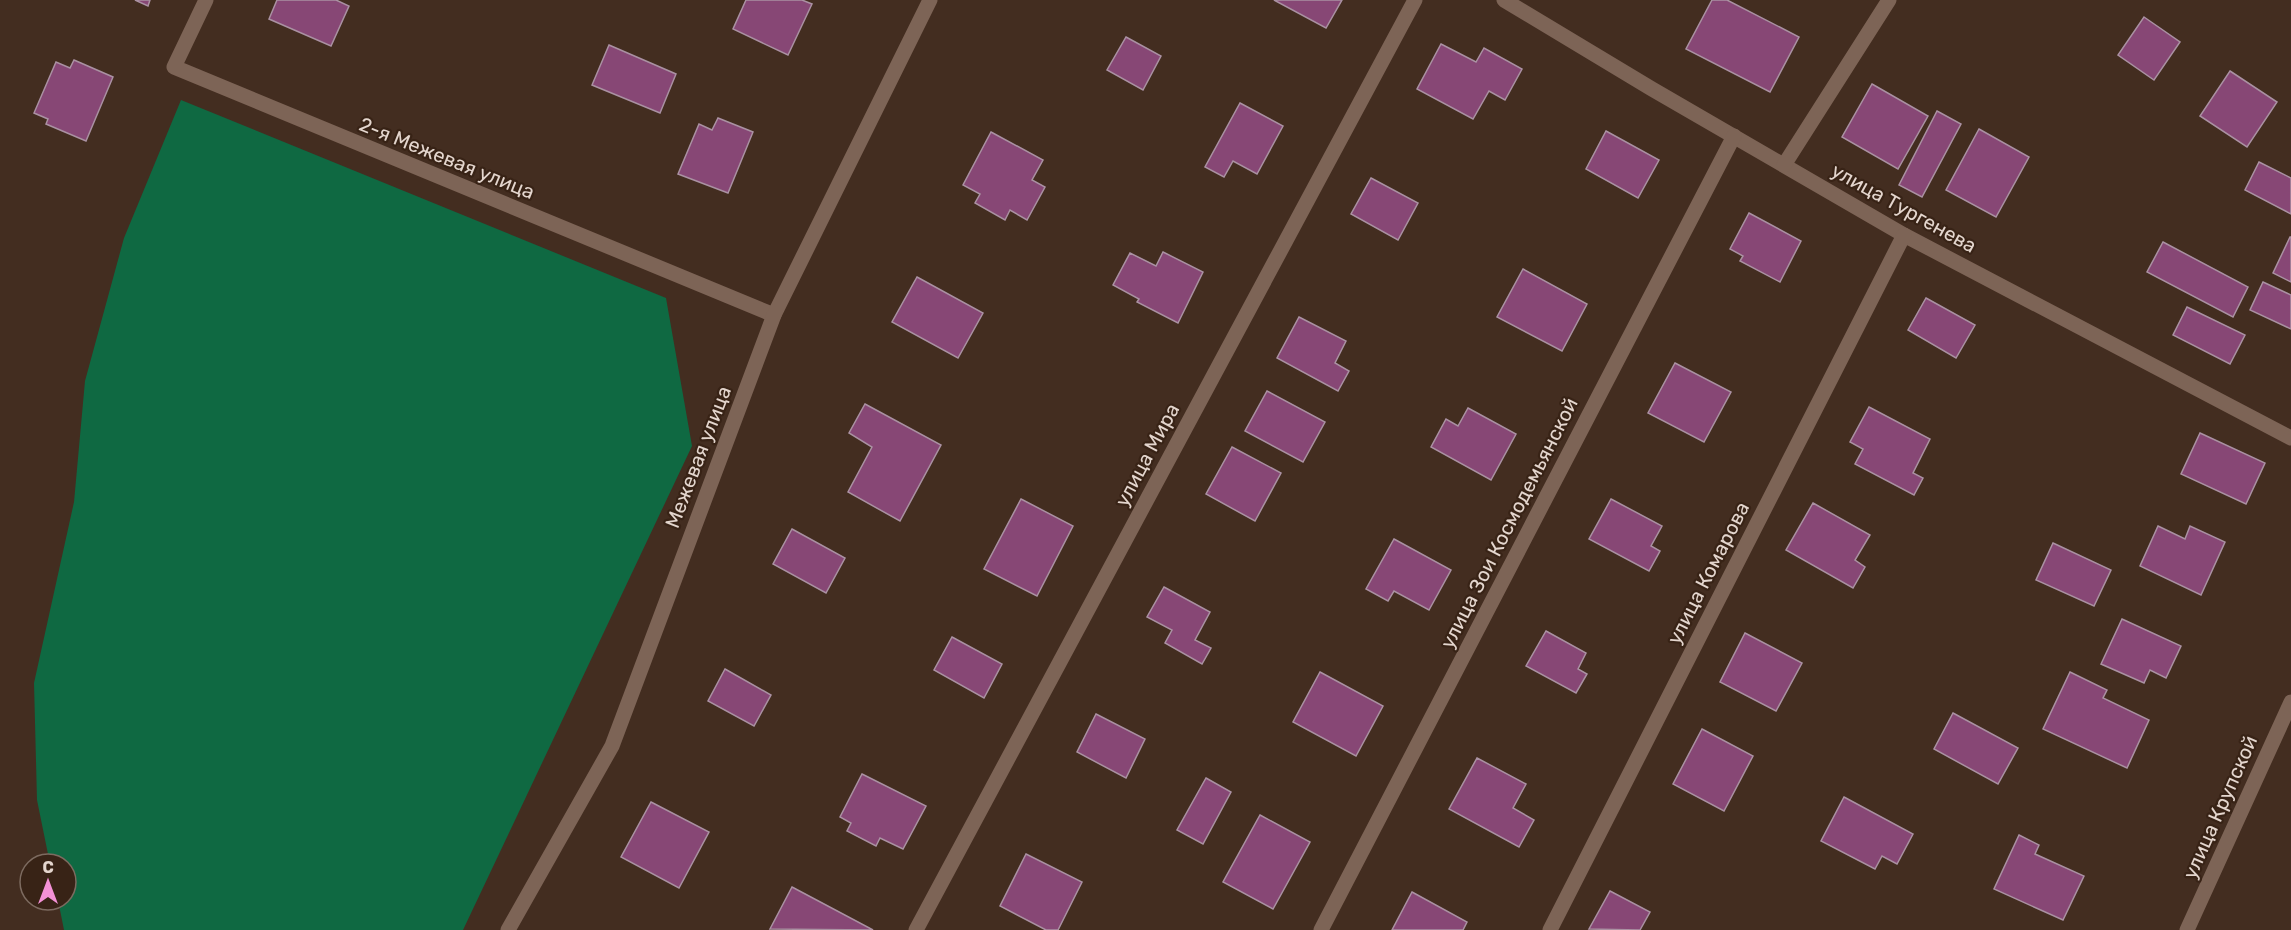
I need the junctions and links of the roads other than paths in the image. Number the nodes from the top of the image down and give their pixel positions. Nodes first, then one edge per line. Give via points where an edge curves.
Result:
1 (206, 0) edge
2 (930, 0) edge
3 (1415, 0) edge
4 (1504, 0) edge
5 (1889, 0) edge
6 (1734, 136) junction
7 (1784, 165) junction
8 (1904, 234) junction
9 (774, 315) junction
10 (2291, 438) edge
11 (2291, 702) edge
12 (508, 930) edge
13 (916, 930) edge
14 (1321, 930) edge
15 (1550, 930) edge
16 (2187, 930) edge

1 - 9 street, 2-я Межевая улица via 174,67
2 - 9 street, Межевая улица
3 - 13 street, улица Мира
4 - 6 street, улица Тургенева
5 - 7 street
6 - 7 street, улица Тургенева
6 - 14 street, улица Зои Космодемьянской
7 - 8 street, улица Тургенева
8 - 10 street, улица Тургенева
8 - 15 street, улица Комарова
9 - 12 street, Межевая улица via 612,746
11 - 16 street, улица Крупской

